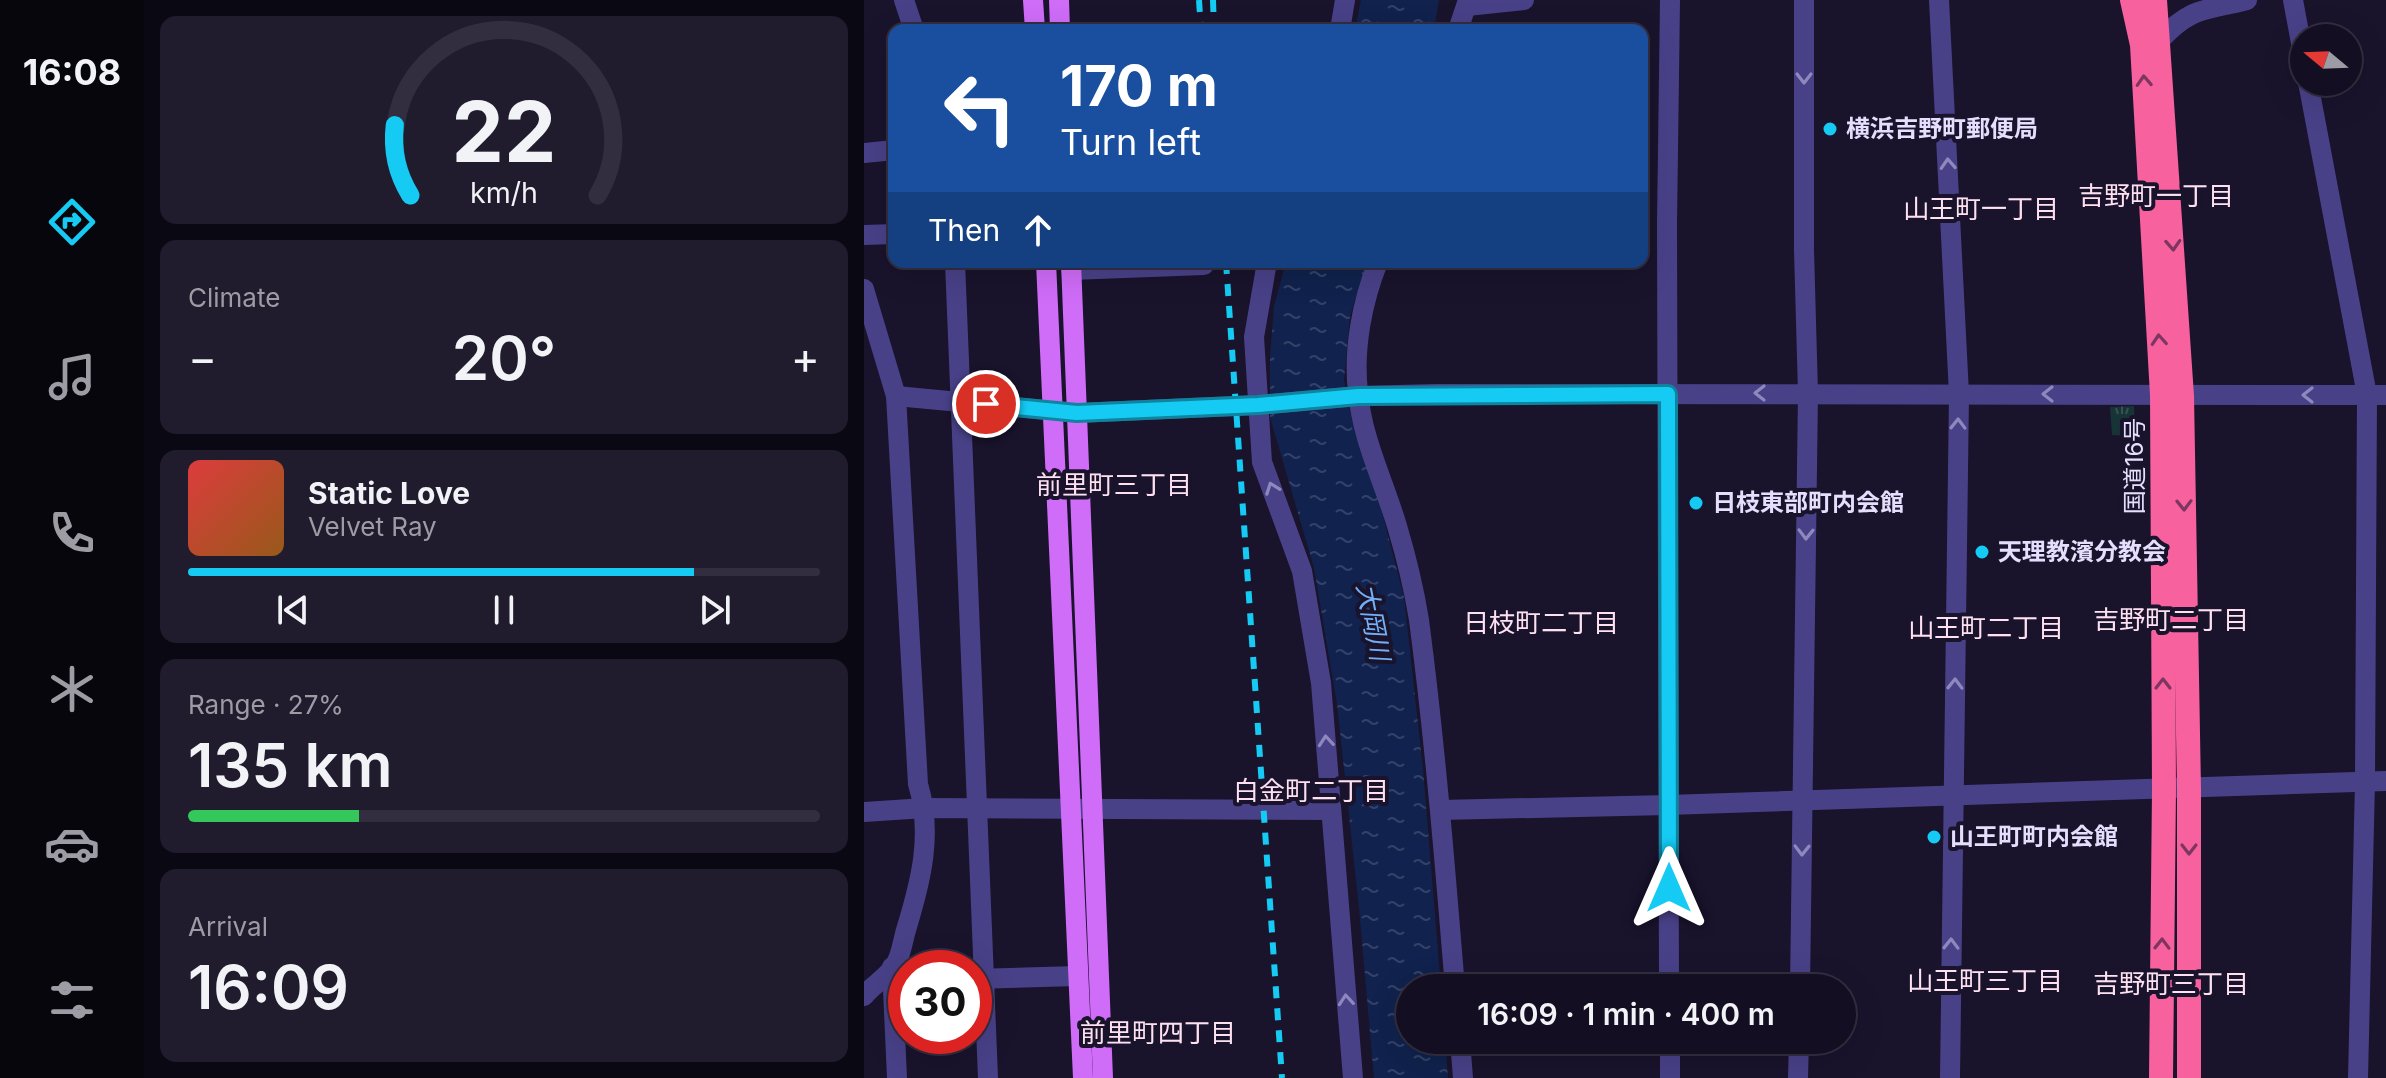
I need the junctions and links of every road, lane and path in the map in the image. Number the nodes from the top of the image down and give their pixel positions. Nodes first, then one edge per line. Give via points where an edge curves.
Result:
1 (904, 0) edge
2 (1033, 0) edge
3 (1059, 0) edge
4 (1345, 0) edge
5 (1524, 0) edge
6 (1670, 0) edge
7 (1804, 0) edge
8 (1939, 0) edge
9 (2132, 0) edge
10 (2155, 0) edge
11 (2247, 0) edge
12 (2293, 0) edge
13 (1468, 3) edge
14 (912, 24) edge
15 (1035, 24) edge
16 (1060, 24) edge
17 (1341, 24) edge
18 (1460, 24) edge
19 (2297, 24) edge
20 (2160, 40) junction
21 (2311, 96) edge
22 (888, 151) edge
23 (864, 153) edge
24 (888, 234) edge
25 (864, 235) edge
26 (955, 268) edge
27 (1046, 268) edge
28 (1071, 268) edge
29 (1266, 268) edge
30 (1376, 268) edge
31 (864, 289) edge
32 (1808, 393) junction
33 (1668, 394) junction
34 (1959, 394) junction
35 (2376, 395) edge
36 (896, 396) junction
37 (1353, 396) junction
38 (2172, 396) junction
39 (960, 401) junction
40 (1262, 405) junction
41 (1050, 409) junction
42 (1077, 413) junction
43 (2376, 782) edge
44 (2189, 789) junction
45 (2164, 790) junction
46 (1953, 795) junction
47 (1803, 800) junction
48 (1668, 805) junction
49 (925, 808) junction
50 (978, 808) junction
51 (1071, 809) junction
52 (1092, 809) junction
53 (1331, 810) junction
54 (1440, 810) junction
55 (864, 812) edge
56 (900, 950) edge
57 (979, 950) edge
58 (1454, 974) edge
59 (1669, 974) edge
60 (1800, 974) edge
61 (1077, 976) junction
62 (992, 979) edge
63 (888, 981) edge
64 (864, 996) edge
65 (897, 1054) edge
66 (986, 1054) edge
67 (1461, 1054) edge
68 (1670, 1054) edge
69 (1799, 1054) edge
70 (897, 1078) edge
71 (988, 1078) edge
72 (1083, 1078) edge
73 (1103, 1078) edge
74 (1353, 1078) edge
75 (1463, 1078) edge
76 (1670, 1078) edge
77 (1798, 1078) edge
78 (1950, 1078) edge
79 (2161, 1078) edge
80 (2189, 1078) edge
81 (2358, 1078) edge

1 - 14 street
2 - 15 main road
3 - 16 main road
4 - 17 street
5 - 13 street
6 - 33 street
7 -> 32 street
34 -> 8 street
38 -> 9 highway, 国道16号 via 2142,45
10 - 20 highway, 国道16号
11 - 20 street via 2194,12
12 - 19 street
13 - 18 street
20 -> 38 highway, 国道16号
21 - 35 street
22 - 23 street
24 - 25 street
26 - 39 street
27 - 41 main road
28 - 42 main road
29 - 40 street via 1254,337
30 - 37 street via 1363,317
31 - 36 street
32 -> 33 street
32 - 34 street
32 -> 47 street
33 - 37 street
33 - 48 street
38 -> 34 street
46 -> 34 street
35 -> 38 street
35 - 43 street
36 - 39 street
36 - 49 street via 918,784
37 - 40 street
37 - 54 street via 1397,527 1418,617
38 -> 44 highway, 国道16号
45 -> 38 highway, 国道16号
39 - 41 street
39 - 50 street
40 - 42 street
53 -> 40 street via 1321,683 1302,571 1262,462
41 - 42 street
41 - 51 main road
42 - 52 main road
43 - 44 street
43 - 81 street
44 - 45 street
44 -> 80 highway, 国道16号
45 - 46 street
79 -> 45 highway, 国道16号
46 - 47 street
78 -> 46 street
47 - 48 street
47 -> 60 street
48 - 54 street
48 - 59 street
49 - 50 street
49 - 55 street
49 - 56 street via 921,874
50 - 51 street
50 - 57 street
51 - 52 street
51 - 61 main road
52 - 53 street
52 - 73 main road
74 -> 53 street
54 - 58 street
61 - 62 street
61 - 72 main road
63 - 64 street
65 - 70 street
66 - 71 street
67 - 75 street
68 - 76 street
69 - 77 street

